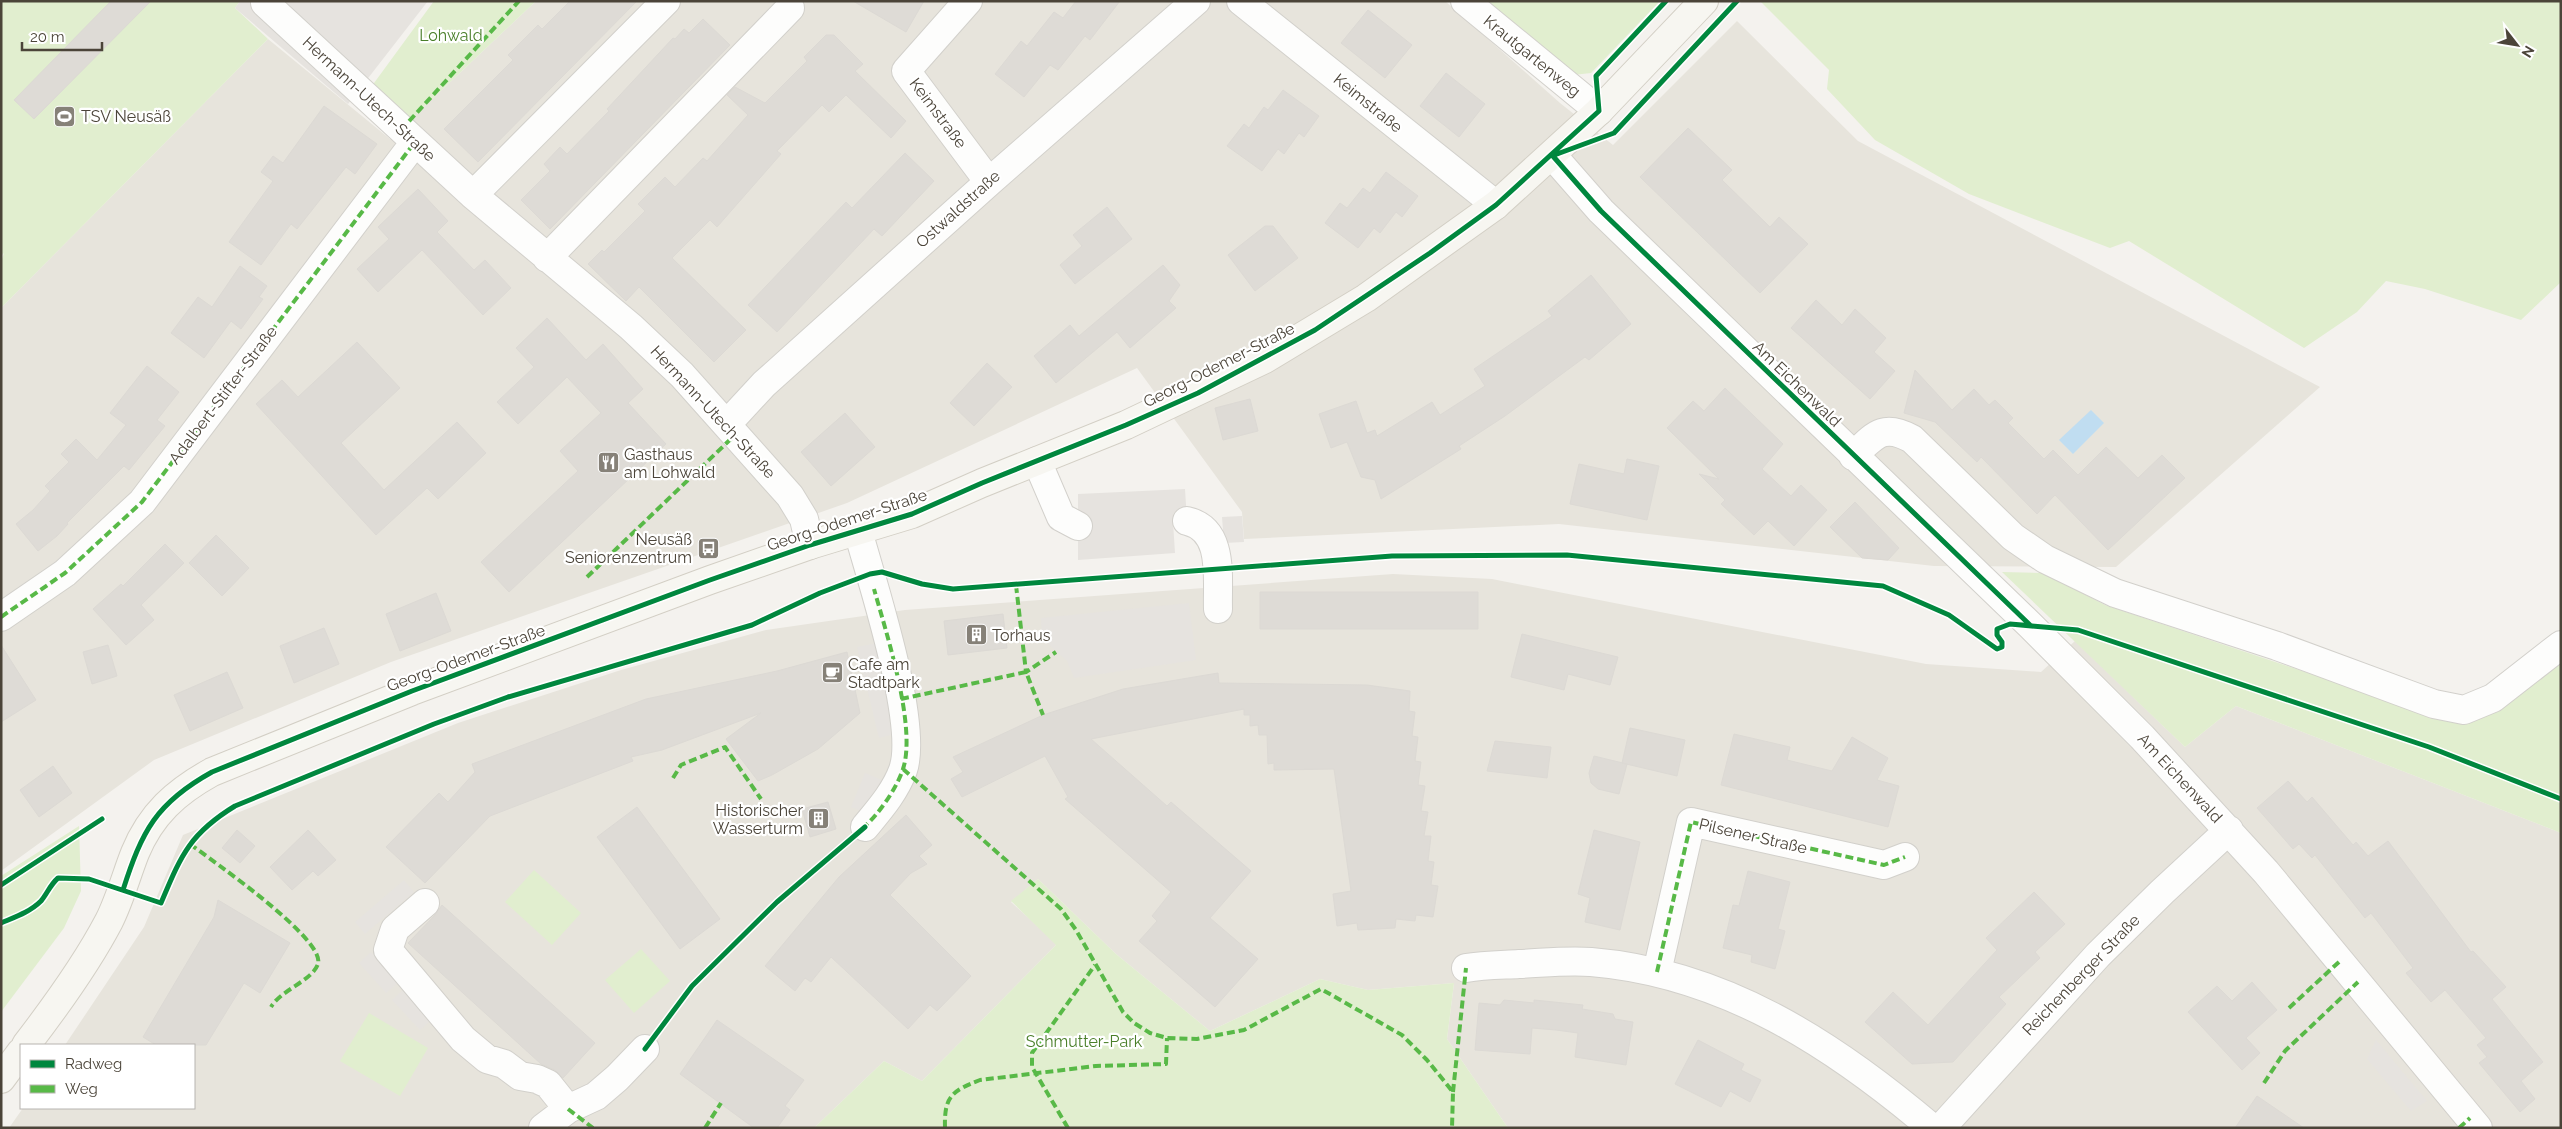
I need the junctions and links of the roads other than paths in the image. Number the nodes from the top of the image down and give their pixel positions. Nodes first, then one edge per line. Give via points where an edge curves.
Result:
1 (666, 1) edge
2 (968, 1) edge
3 (1196, 1) edge
4 (1241, 1) edge
5 (1465, 1) edge
6 (1704, 1) edge
7 (265, 3) dead end
8 (790, 8) dead end
9 (1599, 111) junction
10 (414, 142) junction
11 (1552, 156) junction
12 (989, 182) junction
13 (473, 196) junction
14 (1496, 204) junction
15 (547, 258) junction
16 (728, 424) junction
17 (1853, 456) junction
18 (1037, 461) junction
19 (1186, 521) dead end
20 (1078, 526) dead end
21 (858, 531) junction
22 (810, 545) junction
23 (1218, 608) dead end
24 (1, 617) edge
25 (2561, 645) edge
26 (865, 827) dead end
27 (2229, 830) junction
28 (1905, 857) dead end
29 (425, 903) dead end
30 (1466, 968) dead end
31 (1657, 972) junction
32 (27, 1044) edge
33 (645, 1049) dead end
34 (20, 1053) edge
35 (1, 1078) edge
36 (568, 1109) junction
37 (543, 1128) edge
38 (1932, 1128) edge
39 (1941, 1128) edge
40 (2478, 1128) edge

1 - 13 street
2 - 12 street, Keimstraße via 906,71
3 - 12 street, Ostwaldstraße
4 - 14 street, Keimstraße
5 - 9 street, Krautgartenweg
6 - 9 street, Georg-Odemer-Straße
7 - 10 street, Hermann-Utech-Straße
8 - 15 street
9 - 11 street, Georg-Odemer-Straße
10 - 13 street, Hermann-Utech-Straße
10 - 24 street, Adalbert-Stifter-Straße via 142,502 65,574
11 - 14 street, Georg-Odemer-Straße
11 - 17 street, Am Eichenwald via 1602,211
12 - 16 street, Ostwaldstraße via 764,384
13 - 15 street, Hermann-Utech-Straße
14 - 18 street, Georg-Odemer-Straße via 1366,298 1265,359 1126,425
15 - 16 street, Hermann-Utech-Straße via 631,326
16 - 22 street, Hermann-Utech-Straße via 790,496 804,518
17 - 25 street via 1876,435 1887,430 1901,432 2013,537 2045,559 2115,594 2278,646 2434,704 2464,710 2493,698
17 - 27 street, Am Eichenwald via 2037,632
18 - 20 street via 1061,517
18 - 21 street, Georg-Odemer-Straße via 912,514
19 - 23 street via 1196,523 1212,538 1216,551
21 - 22 street, Georg-Odemer-Straße
21 - 26 street via 885,628 906,738 903,769 893,790
22 - 32 street, Georg-Odemer-Straße via 412,691 212,772 184,788 143,835 109,921 71,984
27 - 39 street, Reichenberger Straße via 2098,954
27 - 40 street, Am Eichenwald
28 - 31 street, Pilsener Straße via 1884,865 1691,822
29 - 36 street via 394,929 388,950 463,1039 487,1059 504,1064 520,1076 548,1084
30 - 31 street via 1590,962
31 - 38 street via 1695,982 1773,1016 1860,1071
33 - 36 street via 596,1096
34 - 35 street
36 - 37 street

